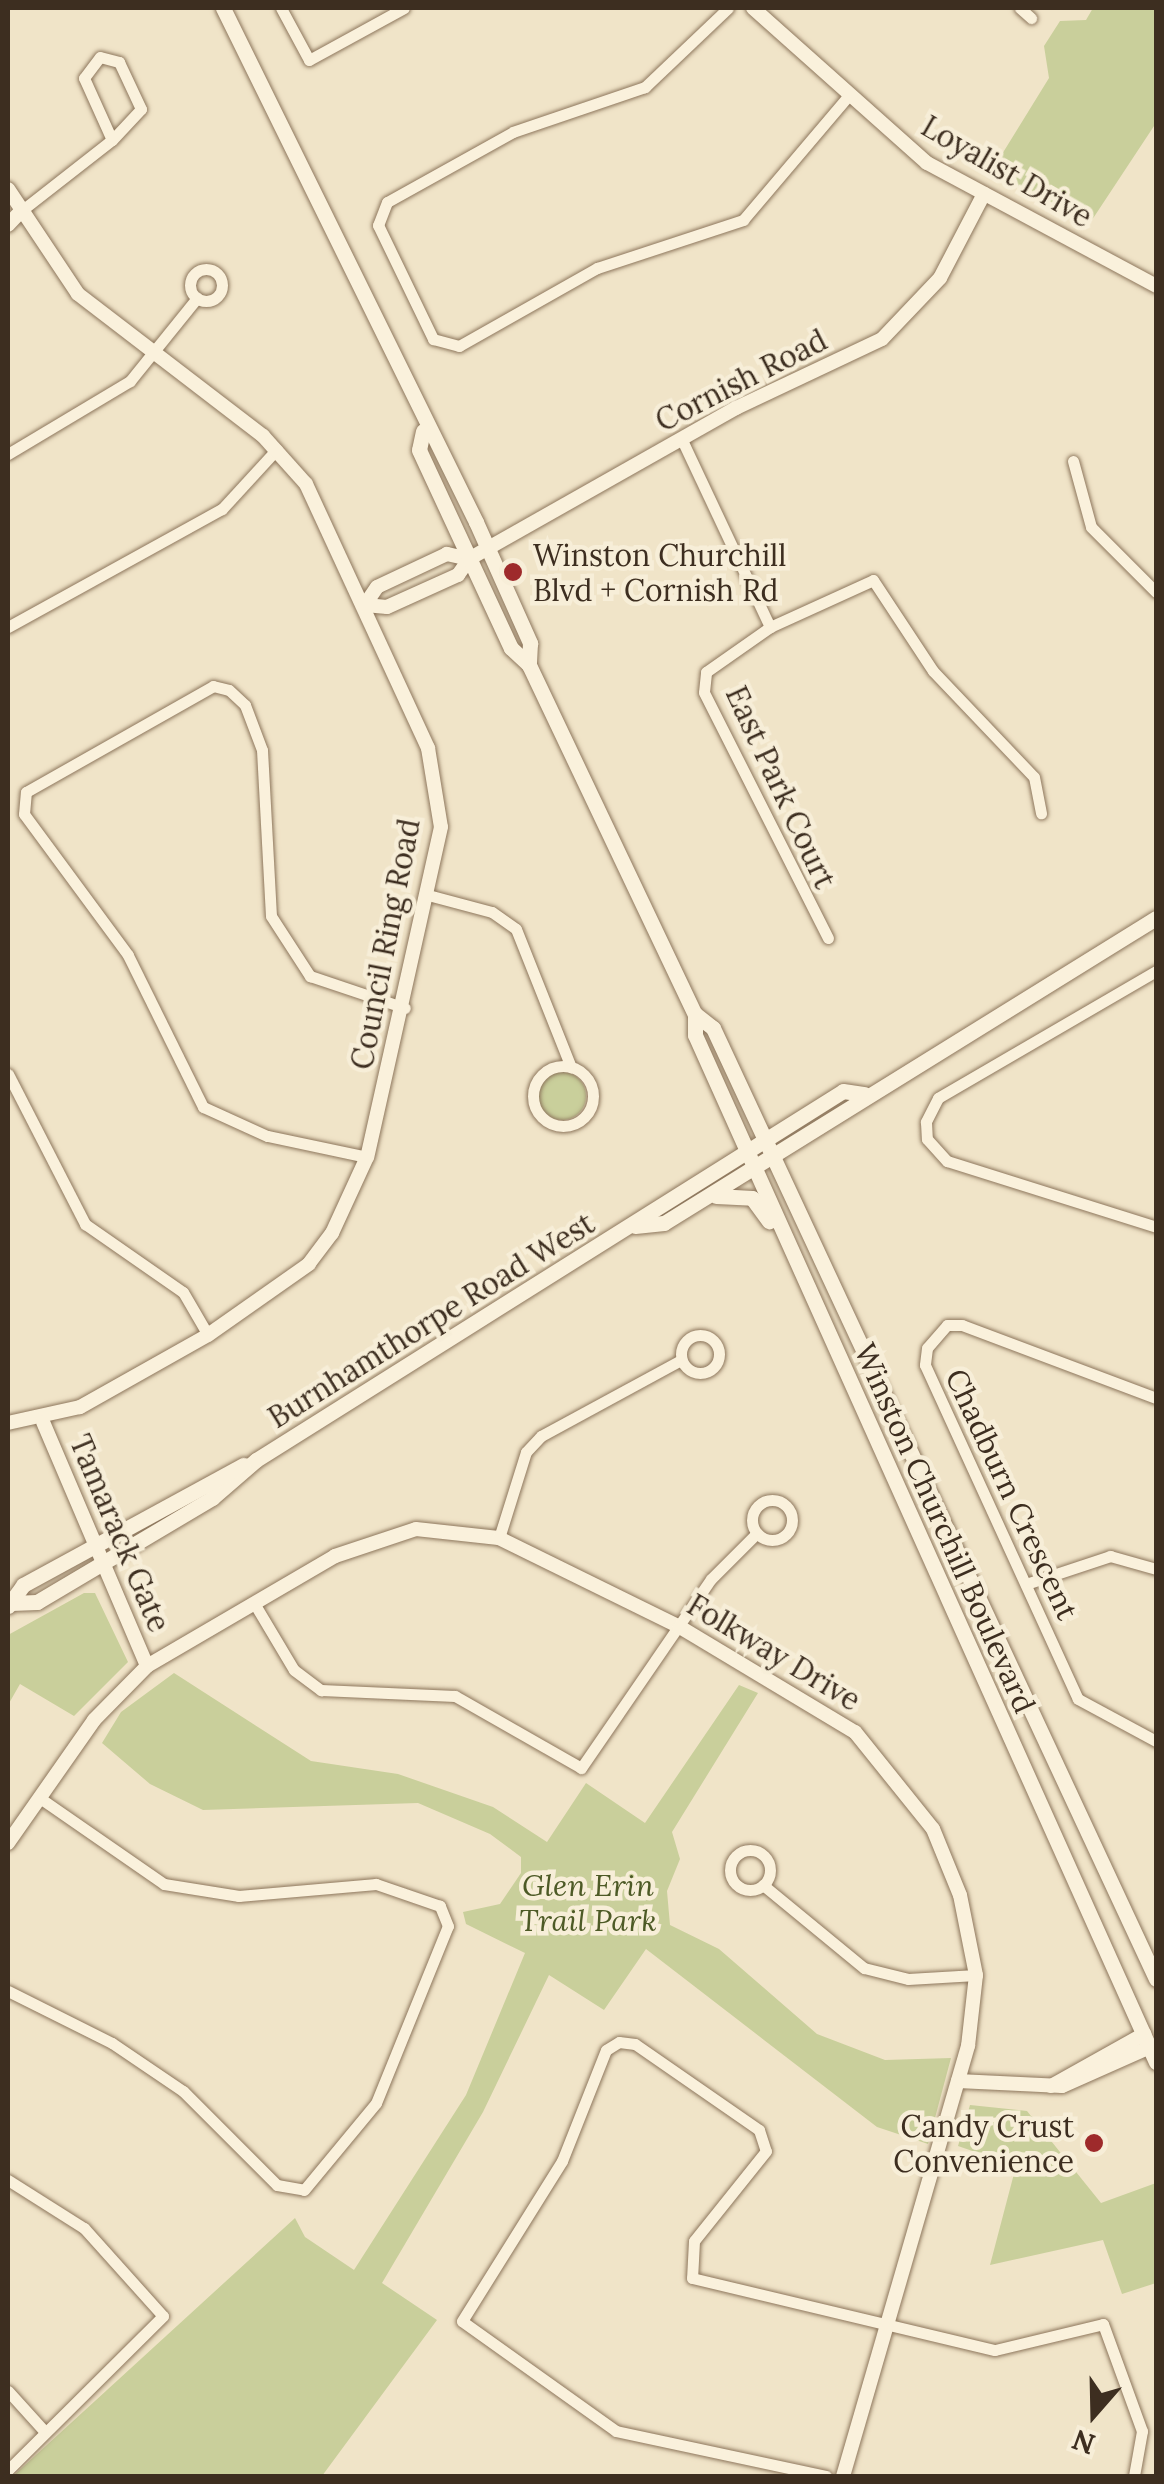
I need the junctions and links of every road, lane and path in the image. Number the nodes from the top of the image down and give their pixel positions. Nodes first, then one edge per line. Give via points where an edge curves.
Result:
1 (223, 8) edge
2 (281, 8) edge
3 (404, 8) edge
4 (728, 8) edge
5 (753, 8) edge
6 (1020, 8) edge
7 (1031, 18) dead end
8 (848, 96) junction
9 (112, 140) junction
10 (8, 188) edge
11 (984, 194) junction
12 (21, 211) junction
13 (8, 224) edge
14 (1156, 286) edge
15 (197, 298) dead end
16 (153, 353) junction
17 (424, 431) junction
18 (682, 440) junction
19 (277, 450) junction
20 (8, 454) edge
21 (1073, 461) dead end
22 (488, 548) junction
23 (469, 559) junction
24 (1156, 592) edge
25 (365, 605) junction
26 (8, 627) edge
27 (770, 627) junction
28 (528, 665) junction
29 (1041, 813) dead end
30 (428, 894) junction
31 (1156, 918) edge
32 (828, 938) dead end
33 (1156, 970) edge
34 (405, 1008) junction
35 (695, 1014) junction
36 (571, 1067) junction
37 (8, 1074) edge
38 (865, 1094) junction
39 (765, 1138) junction
40 (747, 1149) junction
41 (774, 1157) junction
42 (367, 1158) junction
43 (755, 1168) junction
44 (664, 1223) junction
45 (635, 1226) junction
46 (1156, 1227) edge
47 (805, 1276) junction
48 (208, 1335) junction
49 (681, 1360) dead end
50 (1156, 1398) edge
51 (43, 1422) junction
52 (8, 1423) edge
53 (256, 1460) junction
54 (756, 1533) dead end
55 (499, 1538) junction
56 (94, 1542) junction
57 (103, 1563) junction
58 (1156, 1569) edge
59 (1026, 1584) junction
60 (10, 1604) edge
61 (254, 1604) junction
62 (680, 1627) junction
63 (146, 1666) junction
64 (1156, 1742) edge
65 (40, 1798) junction
66 (8, 1843) edge
67 (763, 1885) dead end
68 (976, 1975) junction
69 (1156, 1979) edge
70 (8, 1991) edge
71 (1152, 2043) edge
72 (958, 2081) junction
73 (8, 2180) edge
74 (887, 2324) junction
75 (8, 2392) edge
76 (45, 2432) junction
77 (8, 2470) edge
78 (826, 2476) edge
79 (843, 2476) edge
80 (1134, 2476) edge

1 - 17 main road, Winston Churchill Boulevard
2 - 3 street via 308,60
4 - 8 street via 645,88 513,132 387,202 378,225 433,339 460,346 597,268 743,220
5 - 8 street, Loyalist Drive
6 - 7 street
8 - 11 street, Loyalist Drive via 910,152
9 - 9 street via 140,109 118,62 100,57 84,78
9 - 12 street
10 - 12 street, Council Ring Road
11 - 14 street, Loyalist Drive
11 - 18 street, Cornish Road via 940,278 902,325
12 - 13 street
12 - 16 street, Council Ring Road via 78,294
15 - 16 street
16 - 19 street, Council Ring Road
16 - 20 street via 130,381
17 - 22 main road, Winston Churchill Boulevard
17 - 23 main road, Winston Churchill Boulevard via 419,450
18 - 22 street, Cornish Road
18 - 27 street
19 - 25 street, Council Ring Road via 332,529
19 - 26 street via 222,509
21 - 24 street via 1090,527
22 - 23 street, Cornish Road
22 - 28 main road, Winston Churchill Boulevard via 530,643
23 - 25 street, Cornish Road via 458,574 387,608
23 - 25 street via 447,554 377,587
23 - 28 main road, Winston Churchill Boulevard via 511,648
25 - 30 street, Council Ring Road via 439,787
27 - 29 street, East Park Court via 874,580 933,671 1034,777
27 - 32 street, East Park Court via 706,672 704,692
28 - 35 main road, Winston Churchill Boulevard
30 - 34 street, Council Ring Road
30 - 36 street via 492,912 516,929
31 - 38 main road, Burnhamthorpe Road West
33 - 46 street via 938,1098 926,1122 927,1139 947,1161
34 - 42 street, Council Ring Road
34 - 42 street via 310,976 271,916 265,763 245,705 229,690 213,686 26,792 24,814 128,955 203,1107 267,1136
35 - 39 main road, Winston Churchill Boulevard via 713,1028
35 - 40 main road, Winston Churchill Boulevard via 695,1035
36 - 36 street via 544,1072 534,1087 539,1114 554,1124 582,1120 592,1104 587,1077
37 - 48 street via 85,1224 184,1292
38 - 39 main road, Burnhamthorpe Road West via 842,1091
38 - 41 main road, Burnhamthorpe Road West
39 - 40 main road, Burnhamthorpe Road West
39 - 41 main road, Winston Churchill Boulevard
40 - 43 main road, Winston Churchill Boulevard
40 - 45 main road, Burnhamthorpe Road West
41 - 43 main road, Burnhamthorpe Road West
41 - 69 main road, Winston Churchill Boulevard
42 - 48 street, Council Ring Road via 353,1198 309,1264
43 - 44 main road, Burnhamthorpe Road West
43 - 47 main road, Winston Churchill Boulevard
44 - 45 main road, Burnhamthorpe Road West
44 - 47 main road via 742,1194 760,1205 794,1275
45 - 53 main road, Burnhamthorpe Road West
47 - 71 main road, Winston Churchill Boulevard
48 - 51 street, Council Ring Road
49 - 55 street via 541,1436 526,1452
50 - 59 street, Chadburn Crescent via 979,1330 947,1325 936,1334 925,1365
51 - 52 street, Council Ring Road
51 - 56 street, Tamarack Gate
53 - 56 main road, Burnhamthorpe Road West
53 - 57 main road, Burnhamthorpe Road West
54 - 62 street
55 - 61 street, Folkway Drive via 396,1533
55 - 62 street, Folkway Drive
56 - 57 street, Tamarack Gate
56 - 60 main road, Burnhamthorpe Road West via 24,1585
57 - 60 main road, Burnhamthorpe Road West via 37,1602
57 - 63 street, Tamarack Gate
58 - 59 street via 1110,1556
59 - 64 street, Chadburn Crescent via 1078,1699
61 - 62 street via 294,1670 321,1690 454,1696 581,1768
61 - 63 street, Folkway Drive
62 - 68 street, Folkway Drive via 796,1693 884,1758 934,1829 960,1895
63 - 65 street, Folkway Drive
65 - 66 street, Folkway Drive
65 - 70 street via 164,1884 239,1896 376,1884 440,1906 448,1926 376,2103 304,2190 277,2185 183,2091
67 - 68 street via 864,1968 908,1979
68 - 72 street, Folkway Drive
71 - 72 street via 1050,2086
72 - 74 street, Folkway Drive
73 - 76 street via 84,2228 161,2303 163,2316
74 - 78 street via 692,2278 688,2254 762,2165 762,2141 636,2044 619,2042 606,2050 562,2161 466,2309 470,2333 616,2431
74 - 79 street, Folkway Drive
74 - 80 street via 995,2350 1103,2324 1142,2431
75 - 76 street
76 - 77 street

